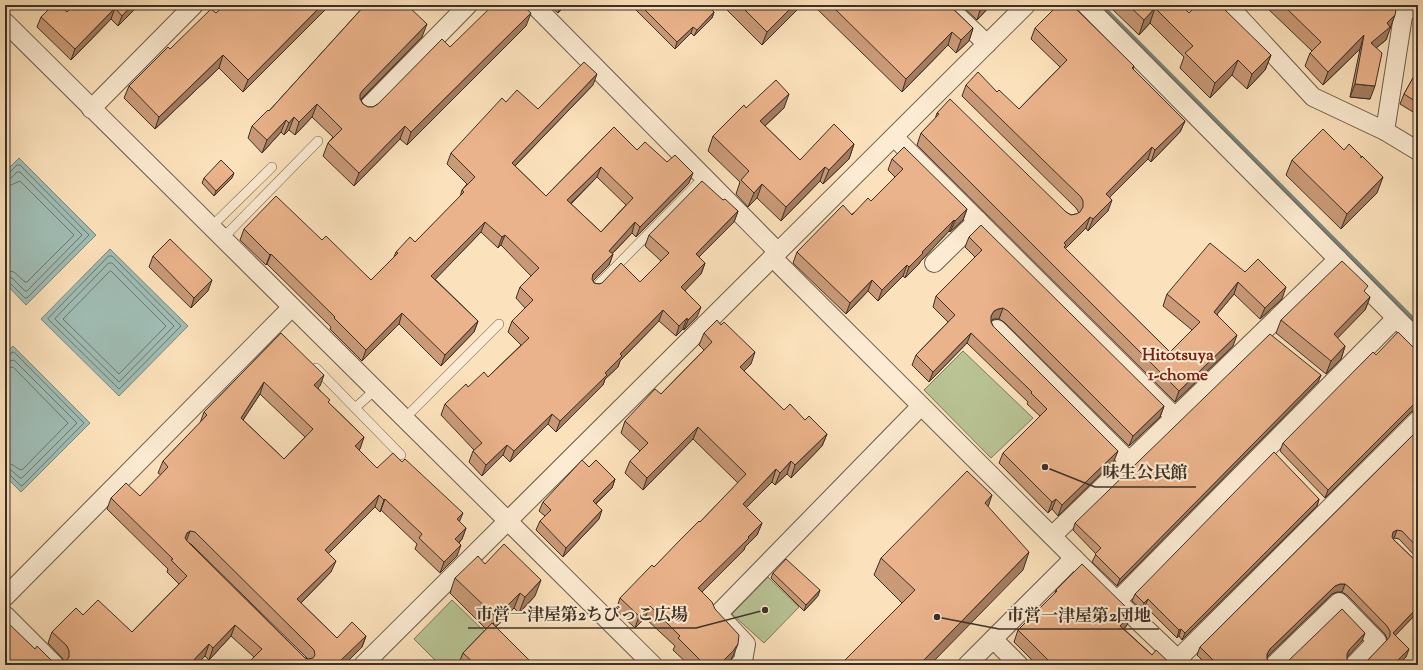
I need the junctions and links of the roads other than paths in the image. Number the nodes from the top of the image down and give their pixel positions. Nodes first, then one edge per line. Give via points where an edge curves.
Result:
1 (194, 5) edge
2 (468, 5) edge
3 (534, 5) edge
4 (946, 5) edge
5 (1026, 5) edge
6 (1086, 5) edge
7 (1228, 5) edge
8 (1410, 5) edge
9 (5, 22) edge
10 (987, 44) junction
11 (91, 109) junction
12 (366, 109) edge
13 (1385, 131) junction
14 (894, 137) junction
15 (318, 141) dead end
16 (1418, 151) edge
17 (272, 167) dead end
18 (704, 178) junction
19 (978, 220) junction
20 (217, 232) junction
21 (775, 255) junction
22 (1338, 259) junction
23 (934, 263) dead end
24 (594, 289) edge
25 (292, 307) junction
26 (1396, 318) junction
27 (499, 324) dead end
28 (997, 329) edge
29 (1418, 340) edge
30 (311, 363) edge
31 (376, 389) junction
32 (921, 406) junction
33 (355, 408) junction
34 (1175, 417) junction
35 (405, 418) junction
36 (1418, 420) edge
37 (401, 455) dead end
38 (1129, 461) junction
39 (508, 520) junction
40 (1052, 536) junction
41 (1074, 558) junction
42 (5, 597) edge
43 (1117, 601) junction
44 (5, 615) edge
45 (993, 639) junction
46 (1181, 662) edge
47 (55, 665) edge
48 (363, 665) edge
49 (653, 665) edge
50 (739, 665) edge
51 (967, 665) edge
52 (1019, 665) edge
53 (1274, 665) edge
54 (1354, 665) edge

1 - 11 street
2 - 12 street
3 - 18 street
4 - 10 street
5 - 10 street
6 - 22 street
7 - 13 street via 1313,97
8 - 13 street via 1403,16
9 - 11 street
10 - 14 street via 946,96
11 - 20 street
13 - 16 street
14 - 19 street
14 - 21 street
15 - 20 lane
17 - 20 lane
18 - 21 street
18 - 24 lane
19 - 23 street
19 - 34 street
20 - 25 street
21 - 32 street
21 - 39 street
22 - 26 street
22 - 34 street via 1268,333
25 - 31 street
25 - 42 street
26 - 29 street
26 - 43 street via 1328,382 1271,450
27 - 35 lane
28 - 38 street
30 - 33 lane
31 - 33 lane
31 - 35 street
32 - 40 street
32 - 50 street via 718,614 746,644 743,661
33 - 37 lane
34 - 38 street
35 - 39 street
36 - 46 street via 1325,506
38 - 40 street
39 - 48 street
39 - 49 street
40 - 41 street
41 - 43 street
41 - 45 street
43 - 46 street
44 - 47 street
45 - 51 street
45 - 52 street
53 - 54 street via 1339,602 1377,641

